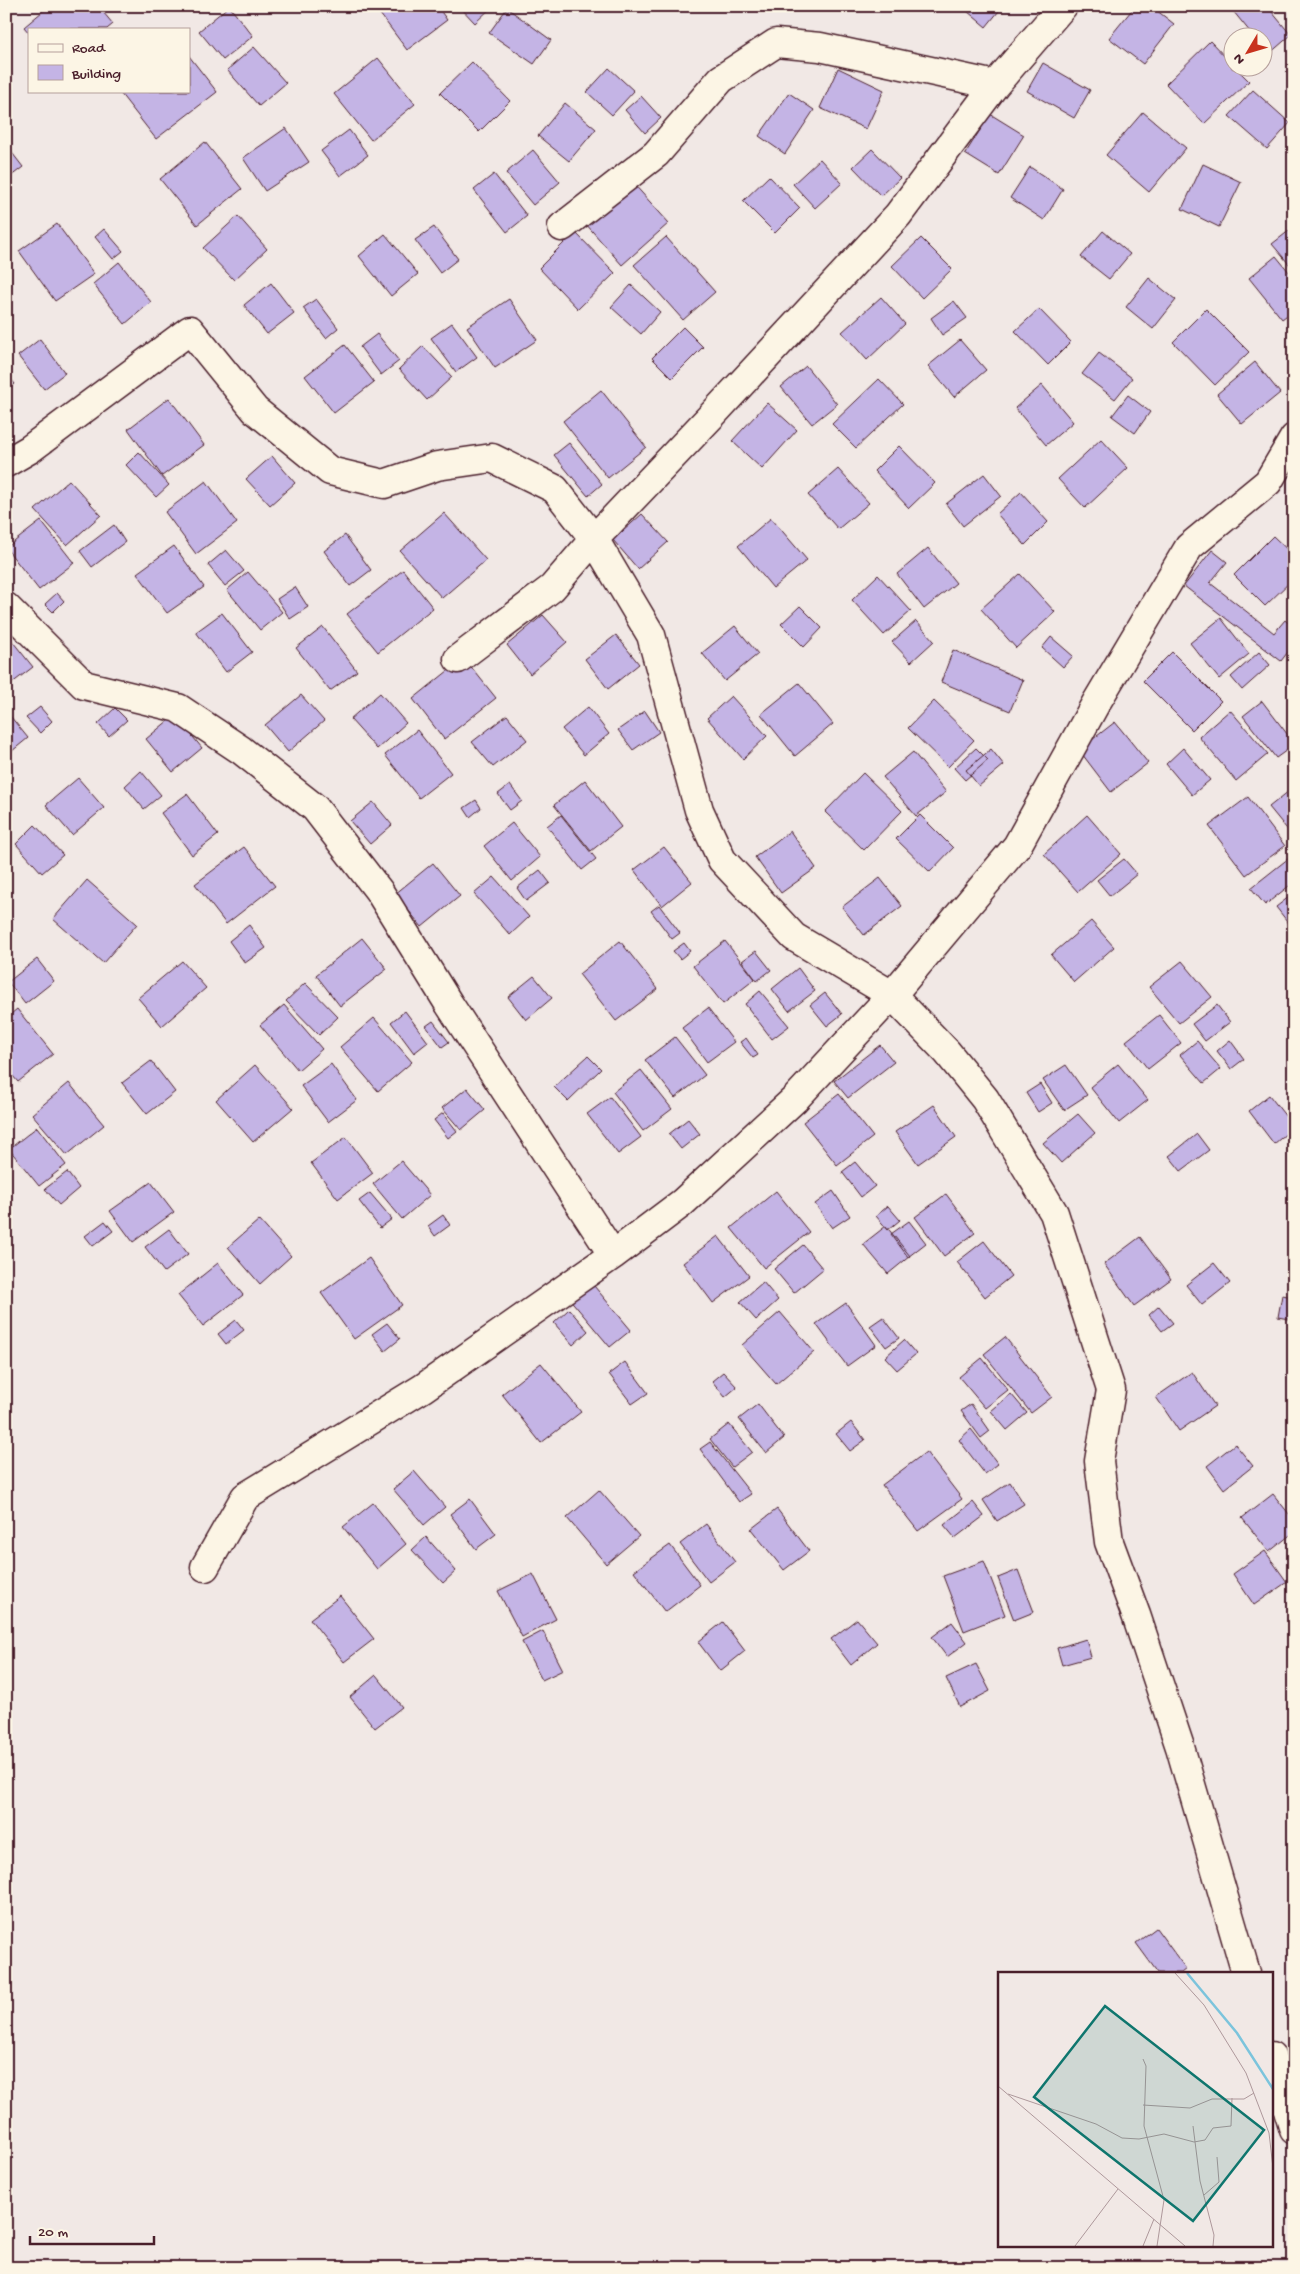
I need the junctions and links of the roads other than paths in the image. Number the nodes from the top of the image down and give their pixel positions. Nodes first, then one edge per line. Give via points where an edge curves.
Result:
1 (1063, 6) edge
2 (995, 85) junction
3 (562, 227) dead end
4 (1294, 438) edge
5 (6, 463) edge
6 (594, 539) junction
7 (6, 607) edge
8 (458, 659) dead end
9 (892, 995) junction
10 (613, 1255) junction
11 (205, 1567) dead end
12 (1246, 1972) edge
13 (1272, 2059) edge
14 (1294, 2130) edge

1 - 2 street
2 - 3 street via 820,47 776,42 721,79 656,154
2 - 6 street via 898,215
4 - 9 street via 1268,482 1189,547 1096,703 1017,846
5 - 6 street via 30,449 190,330 255,410 330,471 384,484 437,466 492,458 555,489
6 - 8 street via 552,588
6 - 9 street via 651,634 700,810 722,860 794,937
7 - 10 street via 84,685 178,708 241,750 314,808 379,891
9 - 10 street via 796,1099 682,1203
9 - 12 street via 947,1052 985,1099 1054,1213 1112,1390 1099,1461 1109,1542 1180,1747
10 - 11 street via 423,1388 245,1496
13 - 14 street

